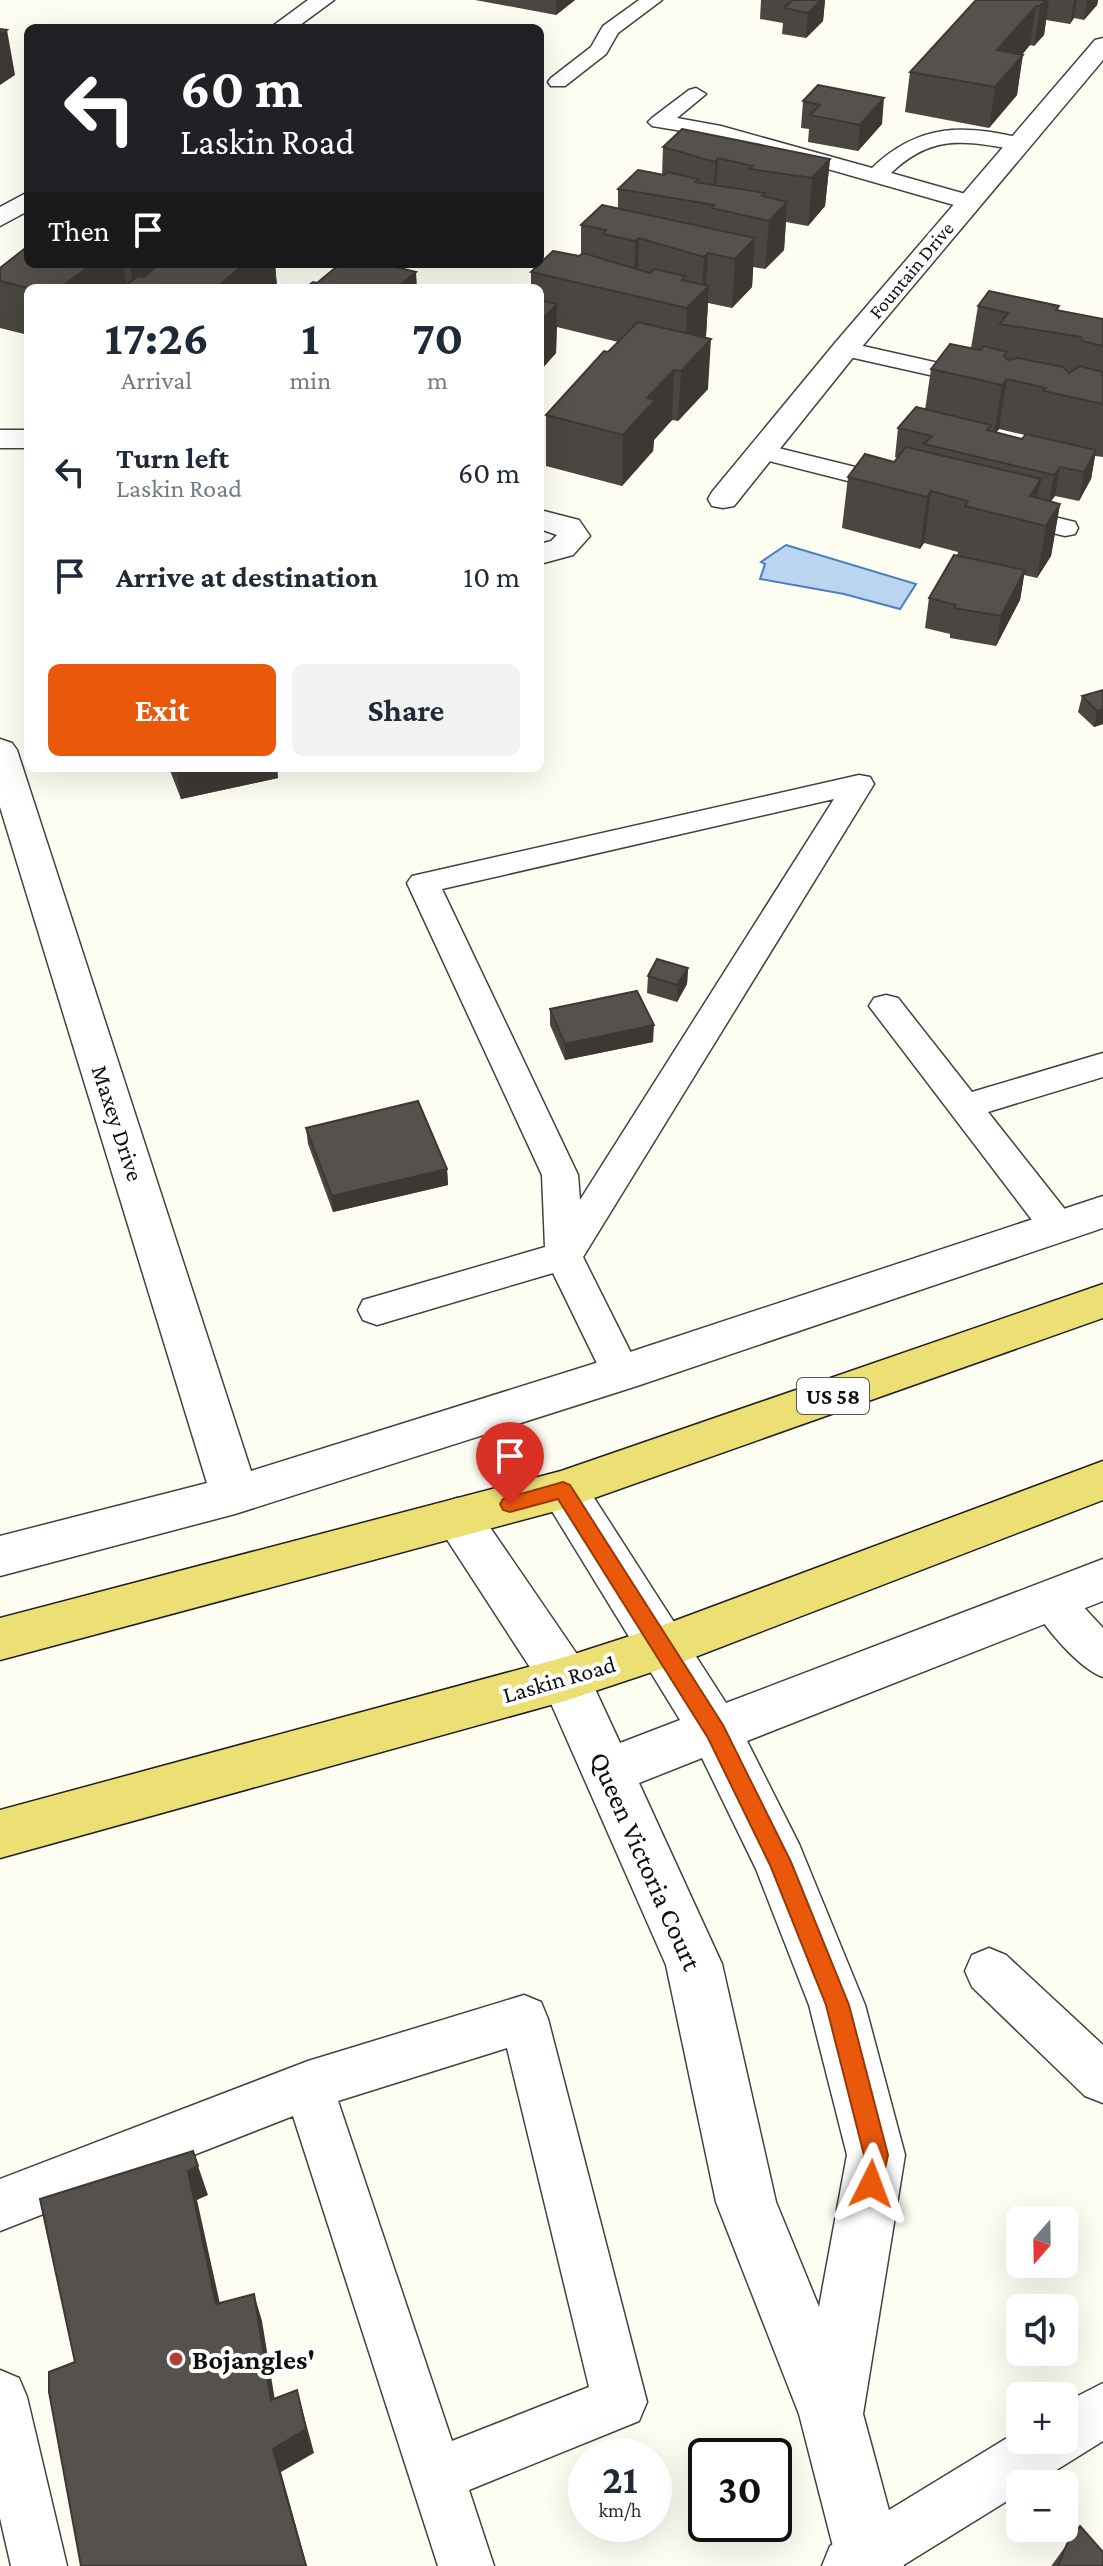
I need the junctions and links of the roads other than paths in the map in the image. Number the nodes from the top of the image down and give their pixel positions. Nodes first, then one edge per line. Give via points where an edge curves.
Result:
1 (323, 0) edge
2 (652, 0) edge
3 (287, 24) edge
4 (1103, 45) edge
5 (558, 82) dead end
6 (696, 94) dead end
7 (1017, 144) junction
8 (876, 176) junction
9 (968, 202) junction
10 (24, 203) edge
11 (0, 218) edge
12 (845, 349) junction
13 (1012, 386) edge
14 (0, 439) edge
15 (24, 439) edge
16 (762, 452) junction
17 (928, 494) edge
18 (723, 499) dead end
19 (974, 505) edge
20 (544, 520) edge
21 (1065, 528) dead end
22 (544, 553) edge
23 (0, 750) edge
24 (886, 1006) dead end
25 (1103, 1065) edge
26 (964, 1107) junction
27 (1103, 1212) edge
28 (1058, 1227) junction
29 (564, 1256) junction
30 (1103, 1301) edge
31 (377, 1310) dead end
32 (621, 1373) junction
33 (1103, 1480) edge
34 (563, 1490) junction
35 (235, 1495) junction
36 (457, 1518) junction
37 (0, 1556) edge
38 (1103, 1580) edge
39 (1051, 1601) junction
40 (0, 1639) edge
41 (664, 1647) junction
42 (1103, 1658) edge
43 (565, 1679) junction
44 (715, 1731) junction
45 (607, 1772) junction
46 (0, 1834) edge
47 (989, 1971) dead end
48 (1103, 2079) edge
49 (308, 2086) junction
50 (0, 2205) edge
51 (0, 2397) edge
52 (1103, 2410) edge
53 (831, 2414) junction
54 (1078, 2425) edge
55 (1032, 2454) edge
56 (436, 2475) junction
57 (863, 2562) edge
58 (39, 2566) edge
59 (466, 2566) edge

1 - 3 street
2 - 5 lane via 610,30 599,50
4 - 7 street, Fountain Drive
6 - 8 lane via 659,122 714,130
7 - 8 lane via 974,136 940,137 897,153
7 - 9 street, Fountain Drive
8 - 9 lane
9 - 12 street, Fountain Drive
10 - 11 street
12 - 13 lane
12 - 16 street, Fountain Drive
14 - 15 street
16 - 17 lane
16 - 18 street, Fountain Drive
19 - 21 lane
20 - 22 street via 568,527 574,536 562,548
23 - 35 street, Maxey Drive
24 - 26 lane
25 - 26 lane
26 - 28 lane
27 - 28 street
28 - 32 street
29 - 29 lane via 560,1175 423,883 859,784
29 - 31 lane
29 - 32 lane
30 - 34 main road, US 58
32 - 35 street
33 - 41 main road, Laskin Road
34 - 36 main road, US 58
34 - 41 street, Queen Victoria Court
35 - 37 street
36 - 40 main road, US 58
36 - 43 street, Queen Victoria Court
38 - 39 street
39 - 42 lane
39 - 44 street
41 - 43 main road, Laskin Road
41 - 44 street, Queen Victoria Court
43 - 45 street, Queen Victoria Court
43 - 46 main road, Laskin Road
44 - 45 street
44 - 53 street, Queen Victoria Court via 780,1862 837,2005 876,2155
45 - 53 street, Queen Victoria Court via 694,1964 746,2202
47 - 48 lane
49 - 50 lane
49 - 56 lane
49 - 56 lane via 524,2019 620,2402
51 - 58 lane
52 - 54 lane
53 - 57 street, Queen Victoria Court
55 - 57 lane
56 - 59 lane

